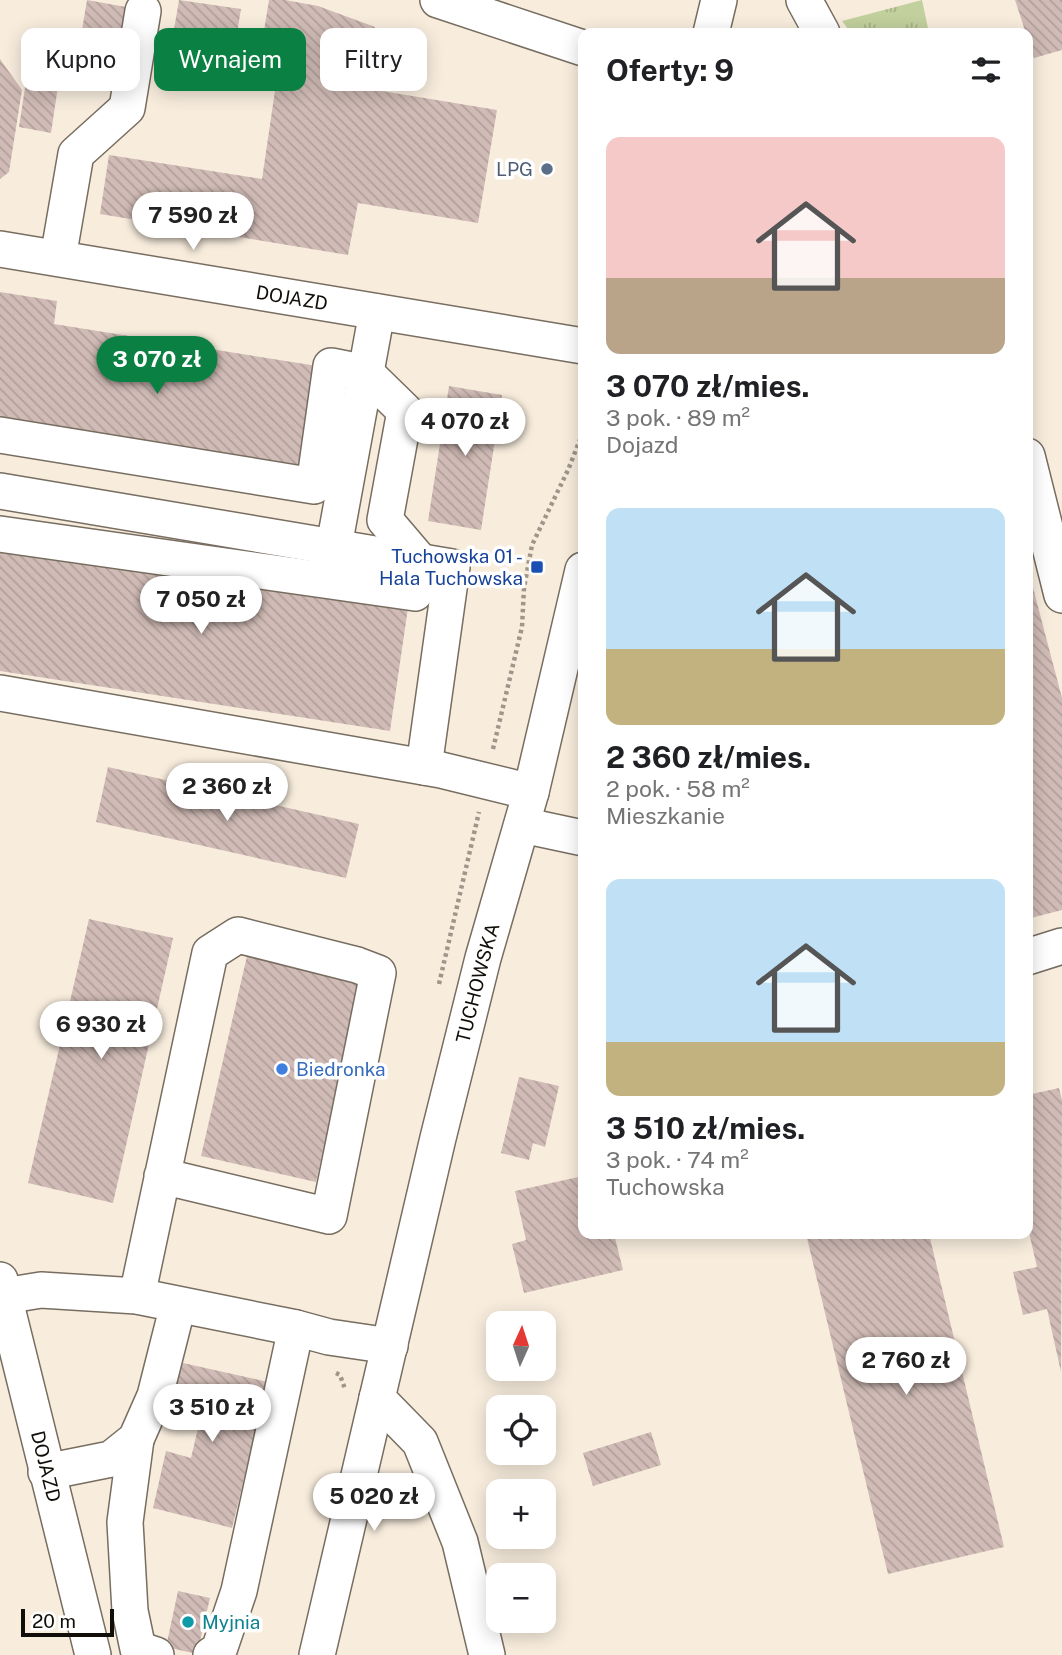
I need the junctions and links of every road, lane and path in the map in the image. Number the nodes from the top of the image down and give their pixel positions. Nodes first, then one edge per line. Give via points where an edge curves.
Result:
1 (438, 0) edge
2 (719, 0) edge
3 (804, 0) edge
4 (143, 12) dead end
5 (712, 28) edge
6 (819, 28) edge
7 (578, 46) edge
8 (0, 249) edge
9 (58, 258) junction
10 (377, 312) junction
11 (578, 345) edge
12 (366, 373) junction
13 (0, 435) edge
14 (578, 445) edge
15 (1033, 480) edge
16 (0, 491) edge
17 (0, 534) edge
18 (334, 546) junction
19 (420, 561) junction
20 (578, 591) edge
21 (1062, 595) edge
22 (0, 693) edge
23 (424, 767) junction
24 (486, 780) junction
25 (531, 792) junction
26 (522, 825) junction
27 (578, 837) edge
28 (1062, 946) edge
29 (1033, 955) edge
30 (439, 985) dead end
31 (162, 1176) junction
32 (2, 1288) edge
33 (137, 1296) junction
34 (178, 1305) junction
35 (296, 1328) junction
36 (329, 1337) junction
37 (390, 1346) junction
38 (360, 1399) junction
39 (136, 1439) junction
40 (46, 1472) junction
41 (93, 1655) edge
42 (156, 1655) edge
43 (211, 1655) edge
44 (317, 1655) edge
45 (487, 1655) edge

1 - 7 street
2 - 5 street
3 - 6 street
4 - 9 street via 127,108 76,154
8 - 9 street, DOJAZD
9 - 10 street, DOJAZD
10 - 11 street, DOJAZD
10 - 12 street
12 - 13 street via 331,366 314,486
12 - 18 street
12 - 19 street via 405,411 385,520
14 - 24 path via 532,545 522,627
15 - 21 street
16 - 18 street
17 - 19 street via 415,593
18 - 19 street
19 - 23 street via 452,567
20 - 25 street, TUCHOWSKA
22 - 23 street
23 - 24 street
24 - 25 street
24 - 30 path
25 - 26 street, TUCHOWSKA
26 - 27 street
26 - 37 street, TUCHOWSKA via 483,958
28 - 29 street
31 - 31 street via 210,953 237,935 378,973 329,1216
31 - 33 street
32 - 33 street
32 - 40 street, DOJAZD
33 - 34 street
34 - 35 street
34 - 39 street via 155,1396
35 - 36 street
35 - 43 street via 239,1591 219,1650
36 - 37 street
36 - 38 path via 322,1369 340,1375 345,1391
37 - 38 street, TUCHOWSKA
38 - 44 street, TUCHOWSKA
38 - 45 street via 420,1442 460,1542
39 - 40 street via 111,1460
39 - 42 street via 125,1522 130,1611 138,1649
40 - 41 street, DOJAZD

